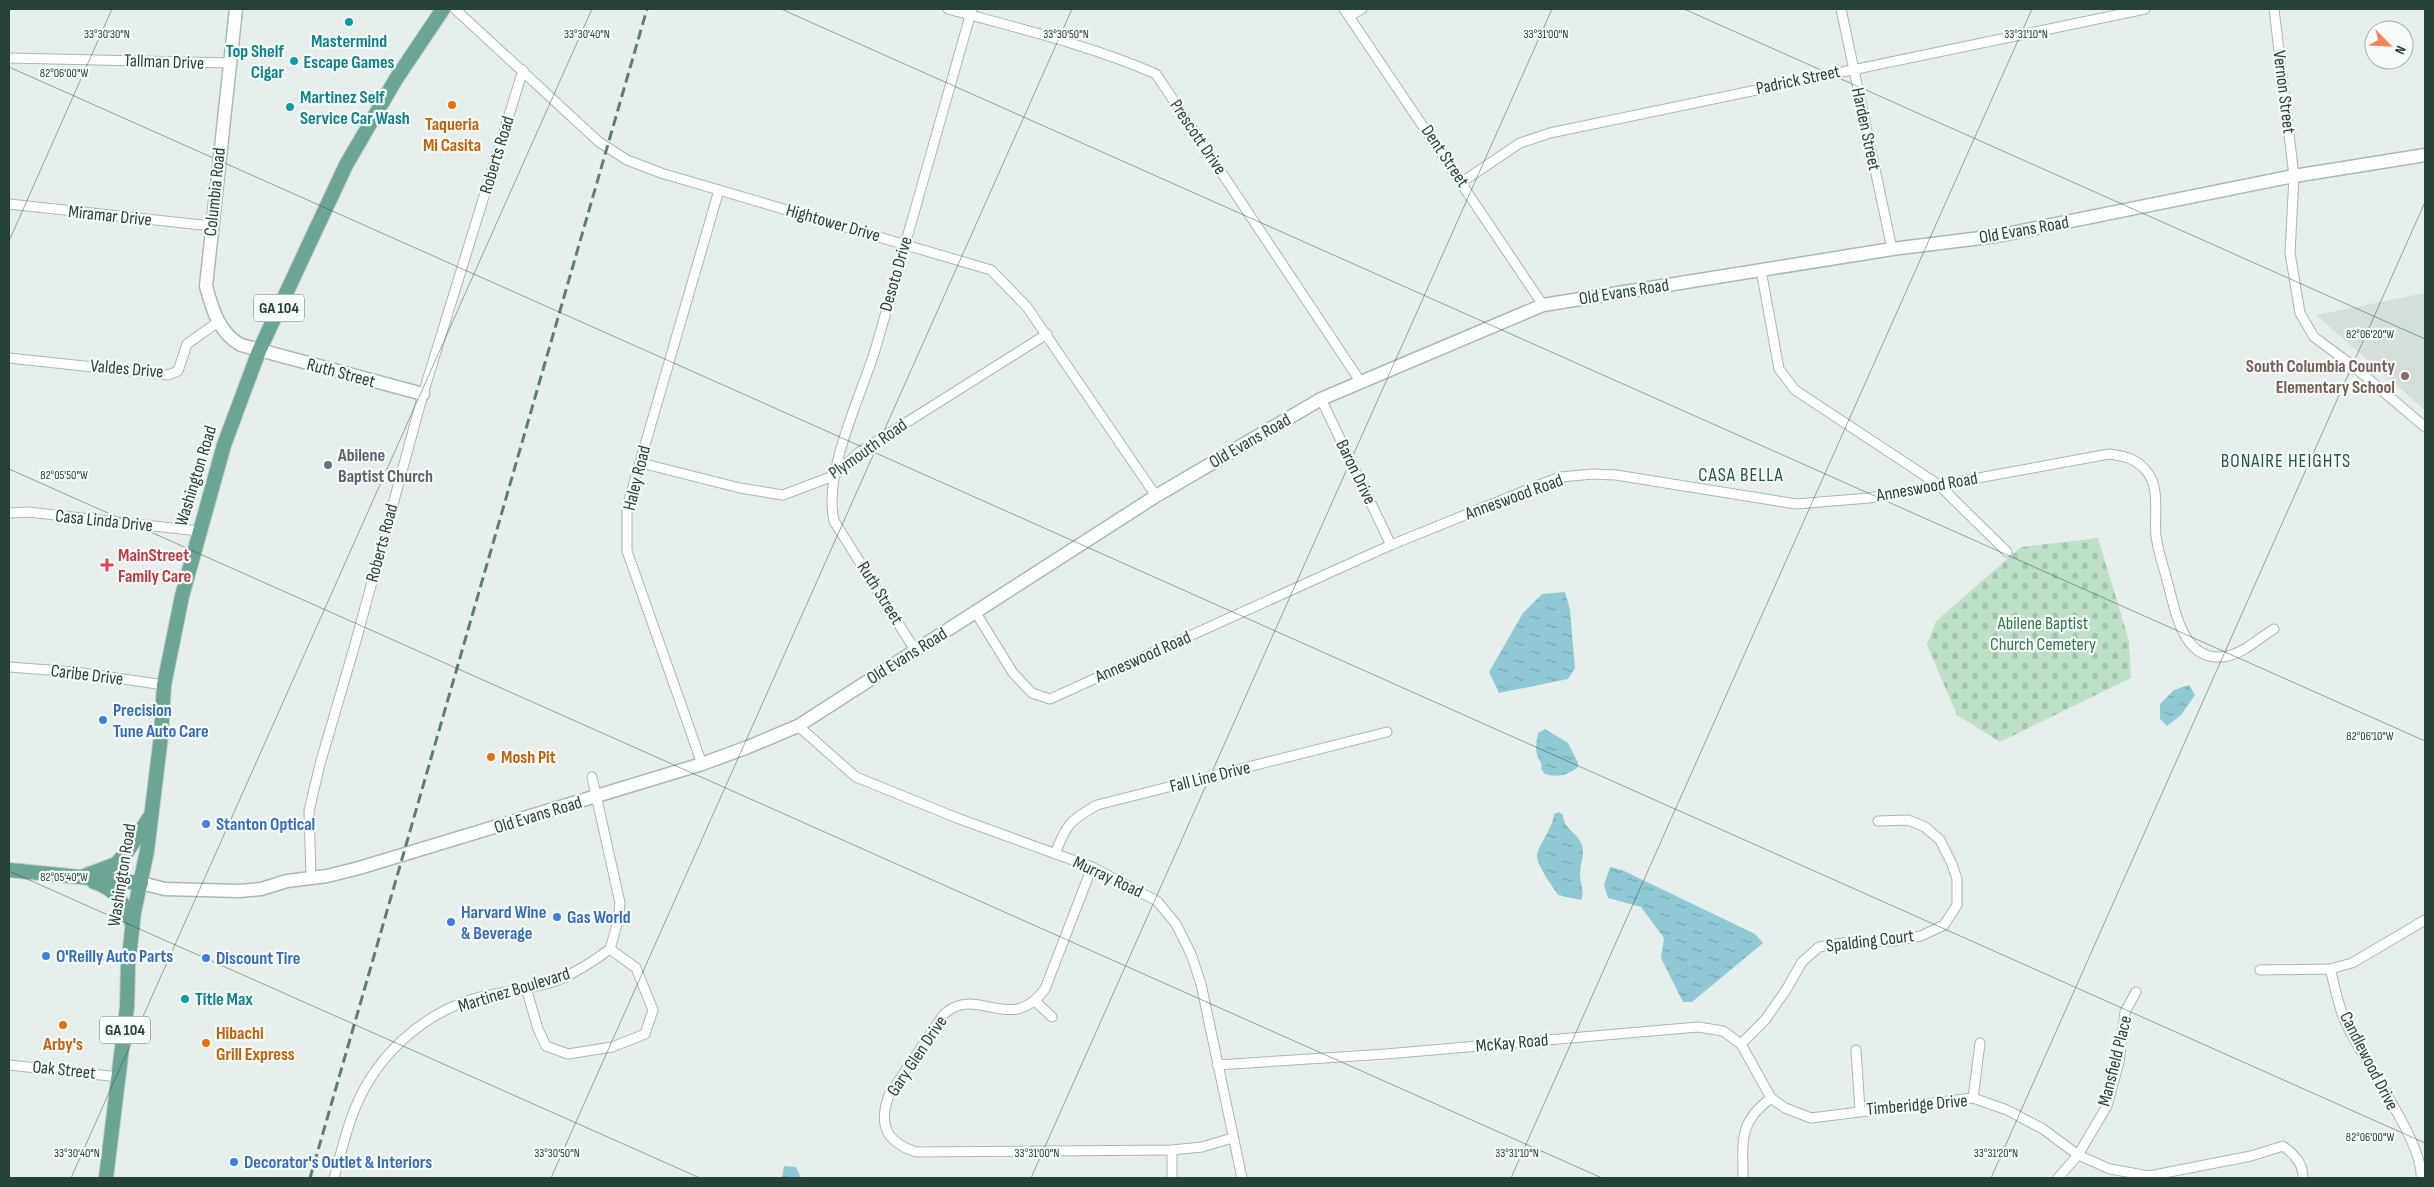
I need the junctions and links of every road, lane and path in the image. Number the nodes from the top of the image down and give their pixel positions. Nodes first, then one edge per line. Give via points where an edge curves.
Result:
1 (236, 9) edge
2 (443, 9) edge
3 (455, 9) edge
4 (948, 9) edge
5 (1362, 9) edge
6 (1841, 9) edge
7 (2145, 9) edge
8 (2274, 9) edge
9 (971, 12) edge
10 (1347, 12) edge
11 (9, 58) edge
12 (230, 63) junction
13 (1853, 68) junction
14 (523, 70) junction
15 (2425, 155) edge
16 (2294, 176) junction
17 (1462, 182) junction
18 (719, 190) junction
19 (9, 204) edge
20 (212, 226) junction
21 (905, 244) junction
22 (1892, 249) junction
23 (1761, 270) junction
24 (1542, 305) junction
25 (218, 322) junction
26 (1047, 334) junction
27 (259, 351) junction
28 (9, 358) edge
29 (1360, 381) junction
30 (423, 394) junction
31 (1321, 399) junction
32 (2425, 427) edge
33 (641, 463) junction
34 (833, 476) junction
35 (1939, 485) junction
36 (1156, 496) junction
37 (9, 512) edge
38 (199, 531) junction
39 (845, 537) joint
40 (1391, 545) junction
41 (2007, 552) dead end
42 (976, 613) junction
43 (2274, 629) dead end
44 (915, 650) junction
45 (9, 666) edge
46 (164, 685) junction
47 (798, 726) junction
48 (1387, 732) dead end
49 (702, 764) junction
50 (592, 778) dead end
51 (597, 797) junction
52 (151, 816) junction
53 (1878, 821) dead end
54 (1056, 854) junction
55 (1092, 867) junction
56 (9, 870) edge
57 (310, 877) junction
58 (78, 878) junction
59 (141, 883) junction
60 (2425, 920) edge
61 (132, 924) junction
62 (610, 949) junction
63 (2330, 969) junction
64 (2260, 970) dead end
65 (526, 988) junction
66 (2136, 992) dead end
67 (1036, 1002) junction
68 (1052, 1017) dead end
69 (1980, 1043) dead end
70 (1741, 1044) junction
71 (1856, 1050) dead end
72 (9, 1065) edge
73 (1217, 1065) junction
74 (119, 1077) junction
75 (1771, 1098) junction
76 (1973, 1098) junction
77 (1860, 1110) junction
78 (1232, 1138) junction
79 (1172, 1150) junction
80 (2078, 1155) junction
81 (2170, 1176) edge
82 (106, 1178) edge
83 (334, 1178) edge
84 (1172, 1178) edge
85 (1242, 1178) edge
86 (1743, 1178) edge
87 (2058, 1178) edge
88 (2304, 1178) edge
89 (2421, 1178) edge

1 - 12 street, Columbia Road
2 - 27 main road, Washington Road / GA 104 via 396,79 346,165
3 - 14 street, Hightower Drive
4 - 9 street, Prescott Drive
5 - 10 street
6 - 13 street, Harden Street
7 - 13 street, Padrick Street
8 - 16 street, Vernon Street
9 - 21 street, Desoto Drive
9 - 29 street, Prescott Drive via 1114,57 1156,74
10 - 17 street, Dent Street
11 - 12 street, Tallman Drive
12 - 20 street, Columbia Road
13 - 17 street, Padrick Street via 1550,133 1520,143
13 - 22 street, Harden Street
14 - 18 street, Hightower Drive via 599,142 618,155 660,173
14 - 30 street, Roberts Road
15 - 16 street, Old Evans Road
16 - 22 street, Old Evans Road via 1997,236
16 - 32 street, Vernon Street via 2290,253 2300,313 2314,337
17 - 24 street, Dent Street
18 - 21 street, Hightower Drive
18 - 33 street, Haley Road
19 - 20 street, Miramar Drive
20 - 25 street, Columbia Road via 206,286
21 - 26 street, Hightower Drive via 991,270
21 - 34 street, Desoto Drive
22 - 23 street, Old Evans Road
23 - 24 street, Old Evans Road
23 - 35 street via 1780,369 1795,390
24 - 29 street, Old Evans Road
25 - 27 street, Columbia Road via 233,341
25 - 28 street, Valdes Drive via 187,344 178,371 168,375
26 - 34 street, Plymouth Road via 858,453
26 - 36 street, Hightower Drive
27 - 30 street, Ruth Street
27 - 38 main road, Washington Road / GA 104 via 224,445
29 - 31 street, Old Evans Road
30 - 57 street, Roberts Road via 320,762 309,812
31 - 36 street, Old Evans Road
31 - 40 street, Baron Drive
33 - 34 street, Plymouth Road via 783,496
33 - 49 street, Haley Road via 627,507 627,551
34 - 39 street, Desoto Drive via 831,504 834,521
35 - 40 street, Anneswood Road via 1869,498 1796,504 1616,475 1561,477
35 - 41 street
35 - 43 street, Anneswood Road via 2108,454 2139,462 2149,474 2154,489 2156,536 2180,630 2189,643 2201,652 2227,656 2242,651
36 - 42 street, Old Evans Road
37 - 38 street, Casa Linda Drive
38 - 46 main road, Washington Road / GA 104
39 - 44 street, Ruth Street
40 - 42 street, Anneswood Road via 1050,699 1032,694 1013,673
42 - 44 street, Old Evans Road
44 - 47 street, Old Evans Road
45 - 46 street, Caribe Drive
46 - 52 main road, Washington Road / GA 104
47 - 49 street, Old Evans Road
47 - 54 street, Murray Road via 856,777
48 - 54 street, Fall Line Drive via 1097,805 1077,816 1065,828
49 - 51 street, Old Evans Road
50 - 51 street
51 - 57 street, Old Evans Road via 359,868
51 - 62 street via 620,903
52 - 58 main road via 116,864
52 - 59 main road, Washington Road / GA 104
53 - 70 street, Spalding Court via 1908,820 1925,827 1940,840 1957,879 1958,905 1944,925 1921,936 1819,947 1802,962 1770,1012
54 - 55 street, Murray Road
55 - 67 street via 1045,989
55 - 73 street, Murray Road via 1157,900 1176,924 1201,984
56 - 58 main road
57 - 59 street, Old Evans Road via 240,891 166,889
58 - 59 main road
58 - 61 main road via 106,886 126,907
59 - 61 main road, Washington Road / GA 104
60 - 63 street via 2352,963
61 - 74 main road, Washington Road / GA 104
62 - 65 street, Martinez Boulevard via 572,974
62 - 65 street via 636,968 653,1010 645,1034 612,1047 568,1054 546,1046
63 - 64 street
63 - 89 street, Candlewood Drive via 2344,1020 2415,1146 2422,1168
65 - 83 street, Martinez Boulevard via 457,1005 424,1024 390,1052 372,1075 356,1107
66 - 80 street, Mansfield Place via 2125,1012 2118,1062 2107,1106
67 - 68 street
67 - 79 street, Gary Glen Drive via 1022,1010 954,1005 944,1014 890,1095 884,1114 887,1131 902,1147 916,1152
69 - 76 street
70 - 73 street, McKay Road via 1723,1031 1698,1027
70 - 75 street, McKay Road
71 - 77 street
72 - 74 street, Oak Street
73 - 78 street, Murray Road
74 - 82 main road, Washington Road / GA 104
75 - 77 street, Timberidge Drive via 1785,1108 1810,1118
75 - 86 street via 1754,1111 1743,1135
76 - 77 street, Timberidge Drive
76 - 80 street, Timberidge Drive via 2007,1110 2043,1129
78 - 79 street via 1202,1147
78 - 85 street, Murray Road
79 - 84 street
80 - 81 street, Timberidge Drive via 2110,1169
80 - 87 street, Mansfield Place
81 - 88 street, Timberidge Drive via 2283,1146 2296,1156

